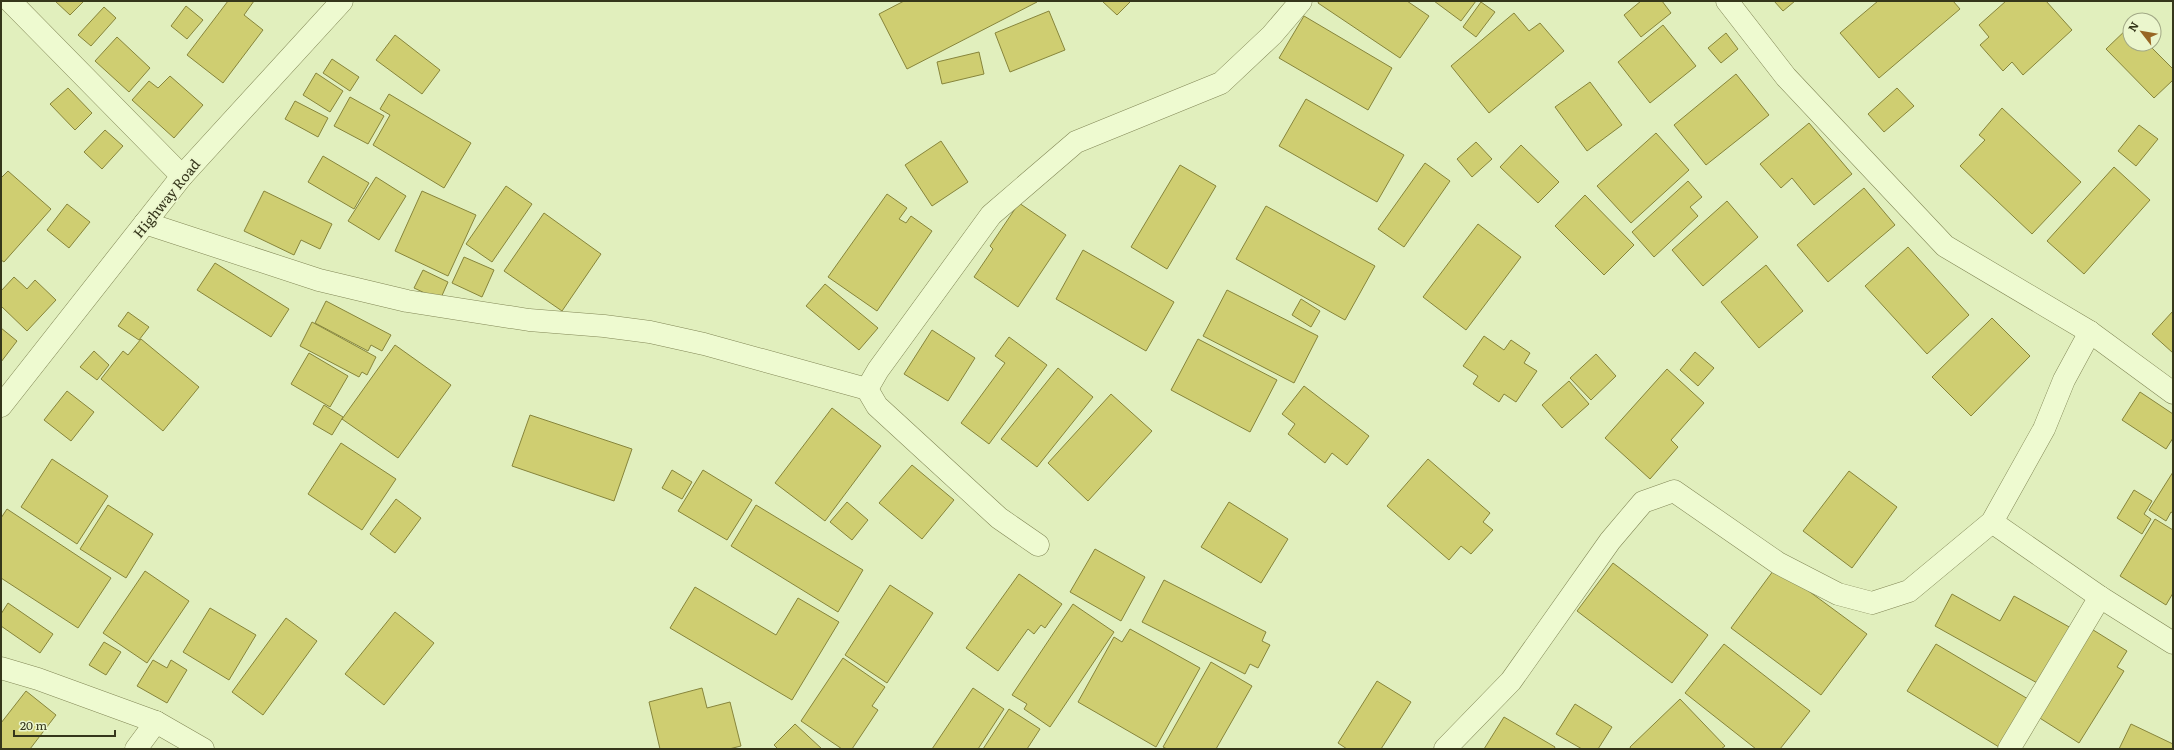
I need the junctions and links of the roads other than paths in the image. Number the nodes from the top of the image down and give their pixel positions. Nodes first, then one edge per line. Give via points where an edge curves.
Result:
1 (10, 1) edge
2 (342, 1) edge
3 (1301, 1) edge
4 (1727, 1) edge
5 (182, 176) junction
6 (145, 223) junction
7 (2090, 332) junction
8 (867, 389) junction
9 (2173, 393) edge
10 (1, 406) edge
11 (1992, 522) junction
12 (1038, 545) dead end
13 (2100, 598) junction
14 (2173, 644) edge
15 (1, 668) edge
16 (156, 722) junction
17 (136, 749) edge
18 (202, 749) edge
19 (1445, 749) edge
20 (2009, 749) edge

1 - 5 street
2 - 5 street, Highway Road
3 - 8 street via 1272,35 1221,83 1076,142 991,215 878,370
4 - 7 street via 1786,77 1945,246
5 - 6 street, Highway Road
6 - 8 street via 319,280 407,301 529,320 650,332 704,344
6 - 10 street, Highway Road
7 - 9 street
7 - 11 street via 2064,380 2044,429
8 - 12 street via 877,406 999,518
11 - 13 street
11 - 19 street via 1909,591 1872,603 1838,594 1778,563 1674,491 1643,502 1610,541 1511,681
13 - 14 street
13 - 20 street
15 - 16 street
16 - 17 street
16 - 18 street

